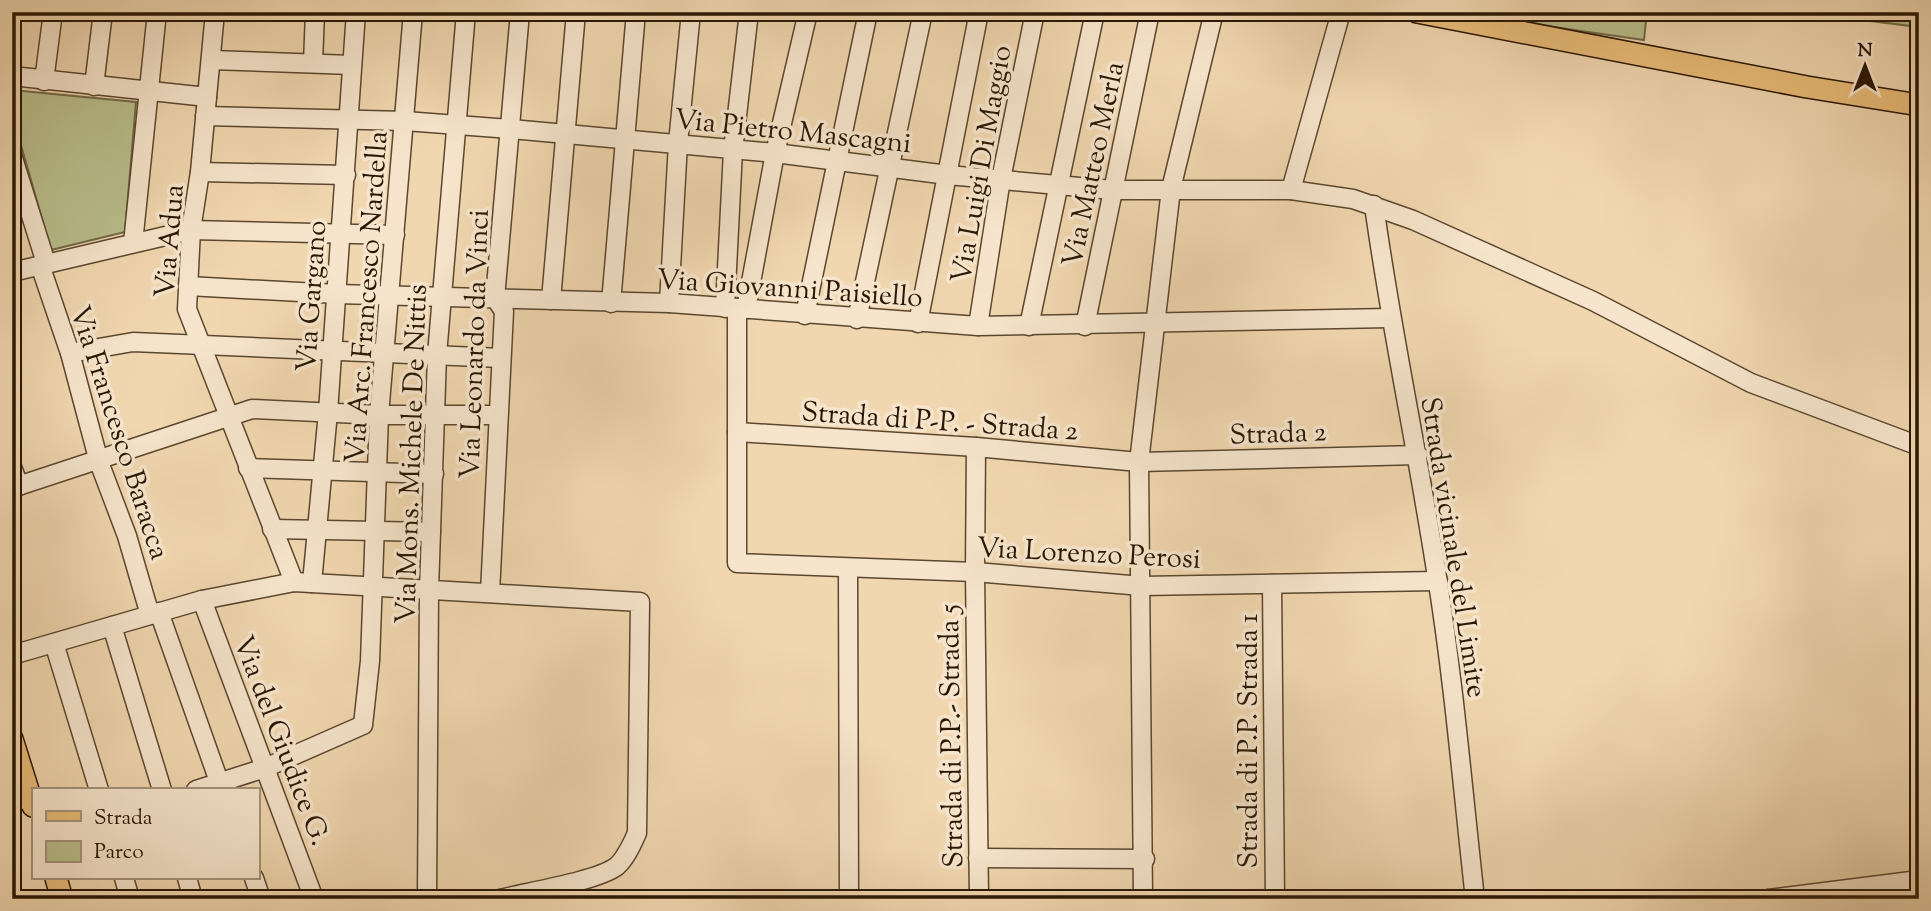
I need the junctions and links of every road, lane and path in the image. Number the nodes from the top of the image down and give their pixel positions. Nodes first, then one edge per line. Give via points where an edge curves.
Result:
1 (53, 12) edge
2 (103, 12) edge
3 (157, 12) edge
4 (215, 12) edge
5 (315, 12) edge
6 (356, 12) edge
7 (413, 12) edge
8 (466, 12) edge
9 (520, 12) edge
10 (576, 12) edge
11 (636, 12) edge
12 (691, 12) edge
13 (749, 12) edge
14 (808, 12) edge
15 (867, 12) edge
16 (923, 12) edge
17 (979, 12) edge
18 (1035, 12) edge
19 (1095, 12) edge
20 (1150, 12) edge
21 (1214, 12) edge
22 (1341, 12) edge
23 (1417, 12) edge
24 (211, 60) junction
25 (313, 63) junction
26 (352, 65) junction
27 (12, 76) edge
28 (44, 81) junction
29 (94, 86) junction
30 (149, 93) junction
31 (207, 97) junction
32 (1919, 105) edge
33 (205, 116) junction
34 (348, 120) junction
35 (405, 121) junction
36 (455, 126) junction
37 (511, 129) junction
38 (566, 134) junction
39 (623, 138) junction
40 (678, 143) junction
41 (733, 150) junction
42 (782, 154) junction
43 (12, 155) edge
44 (835, 160) junction
45 (889, 167) junction
46 (201, 172) junction
47 (346, 175) junction
48 (948, 175) junction
49 (1001, 179) junction
50 (1057, 185) junction
51 (1171, 189) junction
52 (1113, 190) junction
53 (1291, 190) junction
54 (1374, 205) junction
55 (191, 230) junction
56 (341, 234) junction
57 (395, 235) junction
58 (134, 243) junction
59 (43, 264) junction
60 (12, 272) edge
61 (188, 286) junction
62 (337, 294) junction
63 (388, 295) junction
64 (441, 297) junction
65 (495, 298) junction
66 (551, 300) junction
67 (611, 303) junction
68 (669, 303) junction
69 (736, 309) junction
70 (805, 315) junction
71 (1389, 318) junction
72 (857, 319) junction
73 (918, 323) junction
74 (1155, 323) junction
75 (978, 326) junction
76 (1029, 326) junction
77 (1085, 326) junction
78 (198, 344) junction
79 (332, 352) junction
80 (70, 353) junction
81 (384, 354) junction
82 (437, 355) junction
83 (501, 358) junction
84 (328, 412) junction
85 (436, 413) junction
86 (227, 415) junction
87 (379, 415) junction
88 (498, 415) junction
89 (737, 432) junction
90 (1919, 446) edge
91 (976, 447) junction
92 (1418, 455) junction
93 (99, 462) junction
94 (1139, 462) junction
95 (12, 467) edge
96 (248, 468) junction
97 (321, 468) junction
98 (377, 472) junction
99 (434, 474) junction
100 (16, 487) edge
101 (272, 529) junction
102 (317, 529) junction
103 (376, 531) junction
104 (431, 532) junction
105 (848, 569) junction
106 (975, 572) junction
107 (1438, 581) junction
108 (303, 582) junction
109 (1272, 584) junction
110 (373, 586) junction
111 (1142, 586) junction
112 (429, 590) junction
113 (490, 593) junction
114 (202, 600) junction
115 (155, 613) junction
116 (112, 626) junction
117 (54, 643) junction
118 (12, 655) edge
119 (12, 739) edge
120 (265, 768) junction
121 (220, 787) edge
122 (98, 788) edge
123 (161, 788) edge
124 (25, 802) edge
125 (978, 858) junction
126 (1144, 859) junction
127 (57, 880) edge
128 (125, 880) edge
129 (188, 880) edge
130 (254, 880) edge
131 (1919, 880) edge
132 (259, 898) edge
133 (62, 899) edge
134 (130, 899) edge
135 (193, 899) edge
136 (314, 899) edge
137 (427, 899) edge
138 (500, 899) edge
139 (849, 899) edge
140 (979, 899) edge
141 (1143, 899) edge
142 (1275, 899) edge
143 (1475, 899) edge
144 (1768, 899) edge

1 - 28 street
2 - 29 street
3 - 30 street
4 - 24 street, Via Adua
5 - 25 street
6 - 26 street, Via Gargano
7 - 35 street, Via Arc. Francesco Nardella
8 - 36 street, Via Mons. Michele De Nittis
9 - 37 street, Via Leonardo da Vinci
10 - 38 street
11 - 39 street
12 - 40 street
13 - 41 street
14 - 42 street
15 - 44 street
16 - 45 street
17 - 48 street
18 - 49 street, Via Luigi Di Maggio
19 - 50 street
20 - 52 street, Via Matteo Merla
21 - 51 street
22 - 53 street
23 - 32 main road
24 - 25 street
24 - 31 street, Via Adua
25 - 26 street
26 - 34 street, Via Gargano
27 - 28 street
28 - 29 street
29 - 30 street
30 - 31 street
30 - 58 street
31 - 33 street, Via Adua
33 - 34 street, Via Pietro Mascagni
33 - 46 street, Via Adua
34 - 35 street, Via Pietro Mascagni
34 - 47 street, Via Gargano
35 - 36 street, Via Pietro Mascagni
35 - 57 street, Via Arc. Francesco Nardella
36 - 37 street, Via Pietro Mascagni
36 - 64 street, Via Mons. Michele De Nittis
37 - 38 street, Via Pietro Mascagni
37 - 65 street, Via Leonardo da Vinci
38 - 39 street, Via Pietro Mascagni
38 - 66 street
39 - 40 street, Via Pietro Mascagni
39 - 67 street
40 - 41 street, Via Pietro Mascagni
40 - 68 street
41 - 42 street, Via Pietro Mascagni
41 - 69 street
42 - 44 street, Via Pietro Mascagni
42 - 69 street
43 - 59 street, Via Francesco Baracca
44 - 45 street, Via Pietro Mascagni
44 - 70 street
45 - 48 street, Via Pietro Mascagni
45 - 72 street
46 - 47 street
46 - 55 street, Via Adua
47 - 56 street, Via Gargano
48 - 49 street, Via Pietro Mascagni
48 - 73 street
49 - 50 street, Via Pietro Mascagni
49 - 75 street, Via Luigi Di Maggio
50 - 52 street, Via Pietro Mascagni
50 - 76 street
51 - 52 street, Via Pietro Mascagni
51 - 53 street, Via Pietro Mascagni
51 - 74 street
52 - 77 street, Via Matteo Merla
53 - 54 street, Via Pietro Mascagni
54 - 71 street, Strada vicinale del Limite
54 - 90 street, Via Pietro Mascagni via 1592,301 1751,383
55 - 56 street
55 - 58 street
55 - 61 street, Via Adua
56 - 57 street
56 - 62 street, Via Gargano
57 - 63 street, Via Arc. Francesco Nardella
58 - 59 street
59 - 60 street
59 - 80 street, Via Francesco Baracca
61 - 62 street, Via Giovanni Paisiello
61 - 78 street, Via Adua via 187,309
62 - 63 street, Via Giovanni Paisiello
62 - 79 street, Via Gargano
63 - 64 street, Via Giovanni Paisiello
63 - 81 street, Via Arc. Francesco Nardella
64 - 65 street, Via Giovanni Paisiello
64 - 82 street, Via Mons. Michele De Nittis
65 - 66 street, Via Giovanni Paisiello
65 - 83 street, Via Leonardo da Vinci via 504,311
66 - 67 street, Via Giovanni Paisiello
67 - 68 street, Via Giovanni Paisiello
68 - 69 street, Via Giovanni Paisiello
69 - 70 street, Via Giovanni Paisiello
69 - 89 street
70 - 72 street, Via Giovanni Paisiello
71 - 74 street, Via Giovanni Paisiello
71 - 92 street, Strada vicinale del Limite
72 - 73 street, Via Giovanni Paisiello
73 - 75 street, Via Giovanni Paisiello
74 - 77 street, Via Giovanni Paisiello
74 - 94 street
75 - 76 street, Via Giovanni Paisiello
76 - 77 street, Via Giovanni Paisiello
78 - 79 street
78 - 80 street via 133,342
78 - 86 street, Via Adua
79 - 81 street
79 - 84 street, Via Gargano
80 - 93 street, Via Francesco Baracca
81 - 82 street
81 - 87 street, Via Arc. Francesco Nardella
82 - 83 street
82 - 85 street, Via Mons. Michele De Nittis
83 - 88 street, Via Leonardo da Vinci
84 - 86 street via 252,409
84 - 87 street
84 - 97 street, Via Gargano
85 - 87 street
85 - 88 street
85 - 99 street, Via Mons. Michele De Nittis
86 - 93 street
86 - 96 street, Via Adua
87 - 98 street, Via Arc. Francesco Nardella
88 - 113 street, Via Leonardo da Vinci
89 - 91 street, Strada di P-P. - Strada 2
89 - 105 street, Via Lorenzo Perosi via 737,563
91 - 94 street, Strada di P-P. - Strada 2
91 - 106 street, Strada di P.P.- Strada 5
92 - 94 street, Strada 2
92 - 107 street, Strada vicinale del Limite
93 - 100 street
93 - 115 street, Via Francesco Baracca
94 - 111 street
95 - 100 street
96 - 97 street
96 - 101 street, Via Adua
97 - 98 street
97 - 102 street, Via Gargano
98 - 99 street
98 - 103 street, Via Arc. Francesco Nardella
99 - 104 street, Via Mons. Michele De Nittis
101 - 102 street
101 - 108 street, Via Adua
102 - 103 street
102 - 108 street, Via Gargano
103 - 104 street
103 - 110 street, Via Arc. Francesco Nardella
104 - 112 street, Via Mons. Michele De Nittis
105 - 106 street, Via Lorenzo Perosi
105 - 139 street
106 - 111 street, Via Lorenzo Perosi
106 - 125 street, Strada di P.P.- Strada 5
107 - 109 street, Via Lorenzo Perosi
107 - 143 street, Strada vicinale del Limite
108 - 110 street
108 - 114 street
109 - 111 street, Via Lorenzo Perosi
109 - 142 street, Strada di P.P. Strada 1
110 - 112 street
110 - 120 street, Via Arc. Francesco Nardella via 363,725
111 - 126 street
112 - 113 street
112 - 137 street, Via Mons. Michele De Nittis
113 - 138 street via 639,602 637,833 618,865 602,874
114 - 115 street
114 - 120 street, Via del Giudice G.
115 - 116 street
115 - 121 street, Via Francesco Baracca
116 - 117 street
116 - 123 street
117 - 118 street
117 - 122 street
119 - 124 main road
120 - 121 street
120 - 136 street, Via del Giudice G.
125 - 126 street
125 - 140 street, Strada di P.P.- Strada 5
126 - 141 street
127 - 133 main road
128 - 134 street
129 - 135 street
130 - 132 street
131 - 144 street

